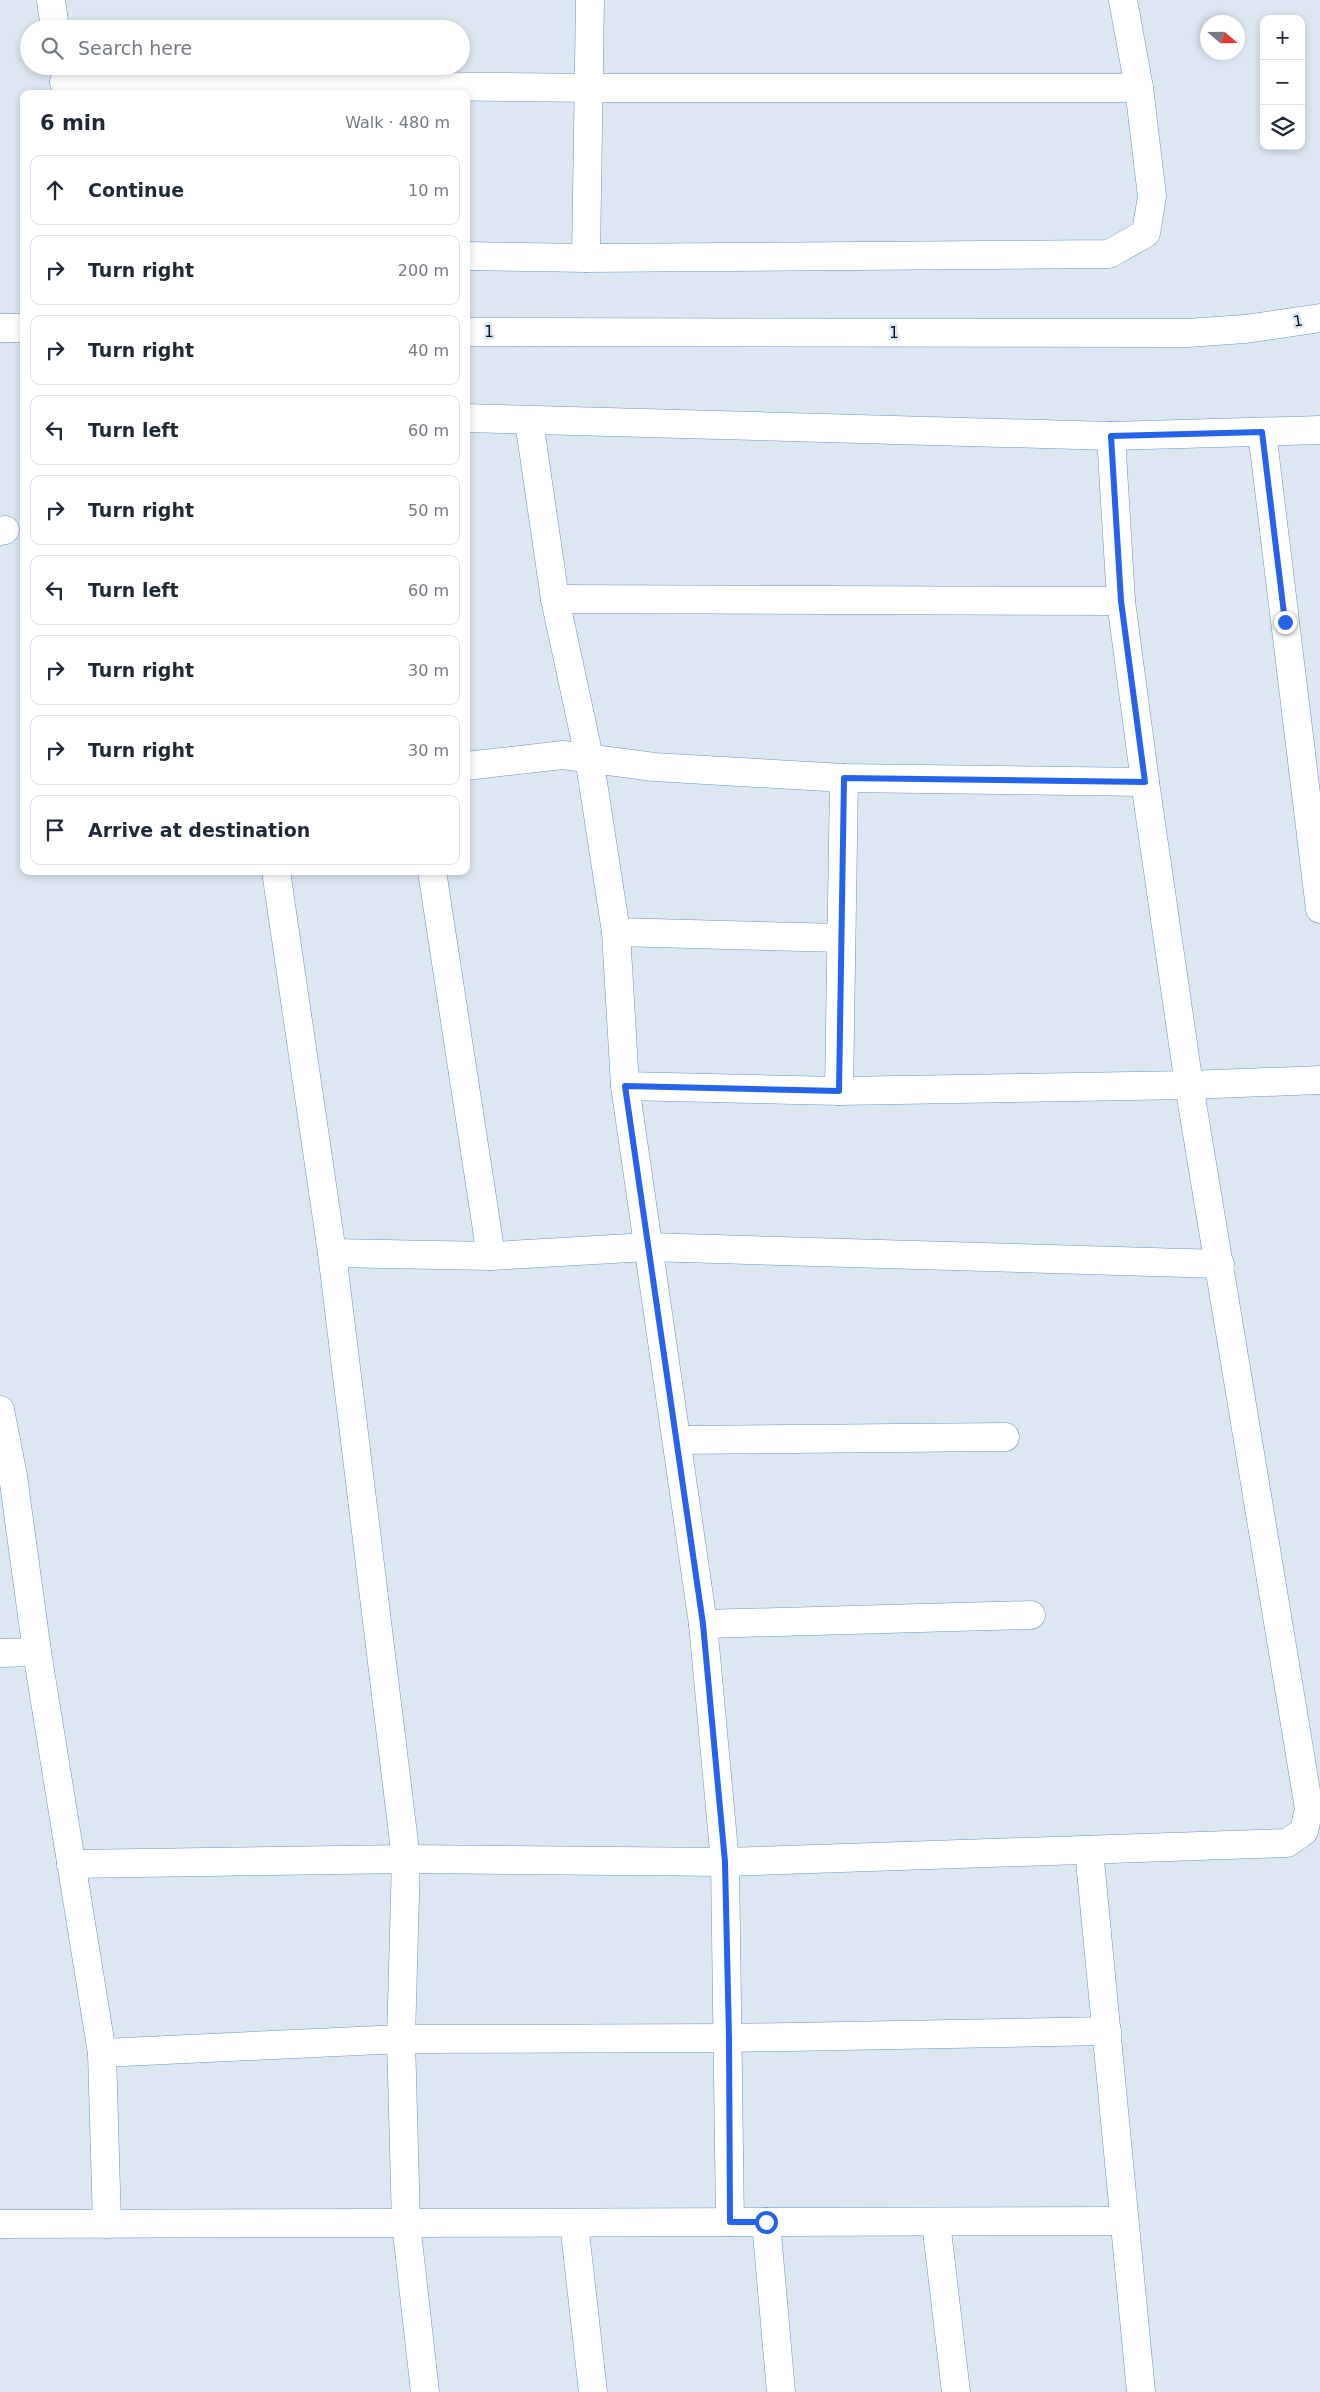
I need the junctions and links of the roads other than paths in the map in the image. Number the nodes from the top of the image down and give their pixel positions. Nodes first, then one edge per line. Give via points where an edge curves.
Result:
1 (51, 0) edge
2 (590, 0) edge
3 (1122, 0) edge
4 (54, 20) edge
5 (63, 81) edge
6 (589, 88) junction
7 (1139, 88) junction
8 (470, 256) edge
9 (586, 258) junction
10 (1320, 318) edge
11 (0, 328) edge
12 (20, 328) edge
13 (470, 332) edge
14 (470, 418) edge
15 (529, 421) junction
16 (1320, 430) edge
17 (1262, 432) junction
18 (1111, 436) junction
19 (555, 599) junction
20 (1121, 601) junction
21 (590, 757) junction
22 (470, 766) edge
23 (844, 778) junction
24 (1145, 782) junction
25 (277, 875) edge
26 (433, 875) edge
27 (1320, 909) edge
28 (616, 932) junction
29 (841, 938) junction
30 (1320, 1080) edge
31 (1188, 1085) junction
32 (625, 1086) junction
33 (839, 1091) junction
34 (648, 1247) junction
35 (332, 1253) junction
36 (491, 1256) junction
37 (1220, 1264) junction
38 (0, 1410) edge
39 (1005, 1437) dead end
40 (677, 1440) junction
41 (6, 1476) edge
42 (1031, 1615) dead end
43 (703, 1624) junction
44 (37, 1652) junction
45 (0, 1653) edge
46 (1089, 1850) junction
47 (406, 1859) junction
48 (725, 1862) junction
49 (71, 1864) junction
50 (1106, 2032) junction
51 (729, 2038) junction
52 (400, 2039) junction
53 (102, 2053) junction
54 (1124, 2221) junction
55 (730, 2222) junction
56 (766, 2222) junction
57 (936, 2222) junction
58 (406, 2223) junction
59 (574, 2223) junction
60 (0, 2224) edge
61 (107, 2224) junction
62 (425, 2392) edge
63 (593, 2392) edge
64 (781, 2392) edge
65 (956, 2392) edge
66 (1141, 2392) edge

1 - 4 street
2 - 6 street
3 - 7 street
5 - 6 street
6 - 7 street
6 - 9 street
7 - 9 street via 1152,196 1146,233 1109,254
8 - 9 street
10 - 13 street, 1 via 1245,330 1187,333
11 - 12 street
14 - 15 street
15 - 18 street
15 - 19 street
16 - 17 street
17 - 18 street
17 - 27 street
18 - 20 street
19 - 20 street
19 - 21 street
20 - 24 street
21 - 22 street via 563,755
21 - 23 street via 654,767
21 - 28 street
23 - 24 street
23 - 29 street
24 - 31 street
25 - 35 street
26 - 36 street
28 - 29 street
28 - 32 street
29 - 33 street
30 - 31 street
31 - 33 street
31 - 37 street
32 - 33 street
32 - 34 street
34 - 36 street
34 - 37 street
34 - 40 street
35 - 36 street
35 - 47 street
37 - 46 street via 1309,1809 1304,1831 1287,1843
38 - 41 street
39 - 40 street
40 - 43 street
41 - 44 street
42 - 43 street
43 - 48 street
44 - 45 street
44 - 49 street
46 - 48 street
46 - 50 street
47 - 48 street
47 - 49 street
47 - 52 street
48 - 51 street
49 - 53 street
50 - 51 street
50 - 54 street
51 - 52 street
51 - 55 street
52 - 53 street
52 - 58 street
53 - 61 street
54 - 57 street
54 - 66 street
55 - 56 street
55 - 59 street
56 - 57 street
56 - 64 street
57 - 65 street
58 - 59 street
58 - 61 street
58 - 62 street
59 - 63 street
60 - 61 street

